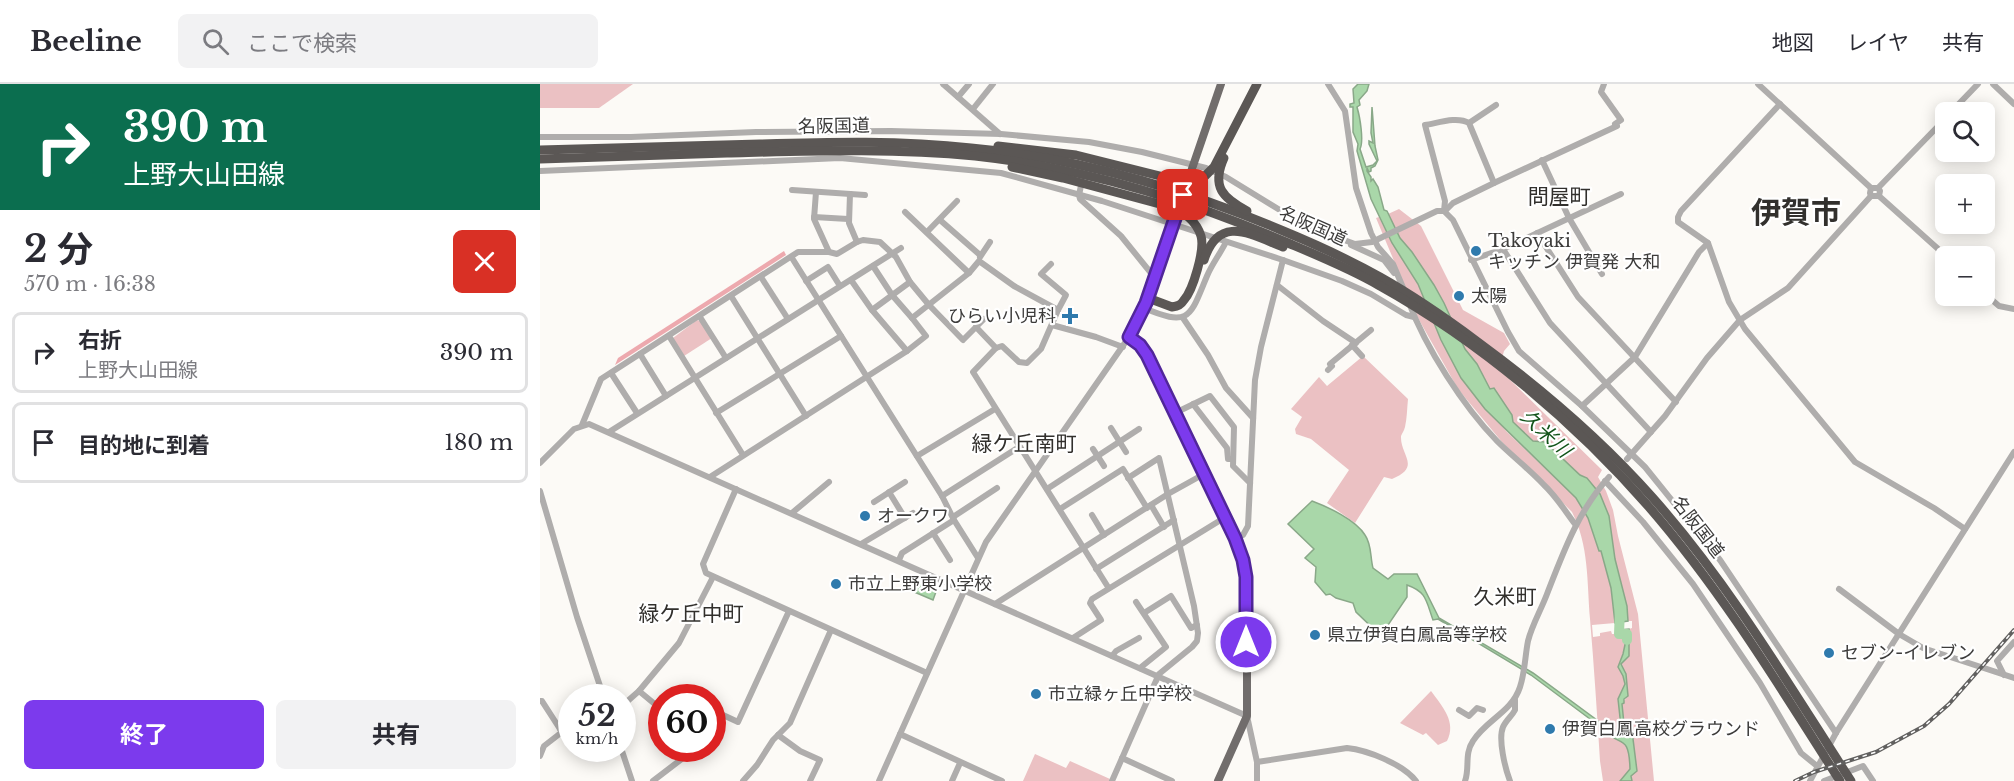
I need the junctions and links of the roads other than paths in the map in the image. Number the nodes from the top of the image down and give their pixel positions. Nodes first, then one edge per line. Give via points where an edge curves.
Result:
1 (944, 84) edge
2 (969, 84) edge
3 (993, 84) edge
4 (1221, 84) edge
5 (1257, 84) edge
6 (1262, 84) edge
7 (1328, 84) edge
8 (1604, 84) edge
9 (1758, 84) edge
10 (1978, 84) edge
11 (1993, 84) edge
12 (958, 97) junction
13 (1961, 102) edge
14 (1780, 104) junction
15 (2014, 104) edge
16 (1496, 105) dead end
17 (973, 110) junction
18 (1469, 123) junction
19 (1935, 129) edge
20 (1000, 134) junction
21 (540, 137) edge
22 (936, 144) junction
23 (1089, 146) junction
24 (540, 150) edge
25 (868, 150) junction
26 (540, 159) edge
27 (1542, 160) junction
28 (1192, 169) junction
29 (540, 171) edge
30 (1494, 183) junction
31 (792, 190) dead end
32 (1876, 191) junction
33 (816, 192) junction
34 (1079, 192) junction
35 (850, 194) junction
36 (1621, 194) dead end
37 (865, 195) dead end
38 (957, 201) dead end
39 (1444, 211) junction
40 (904, 212) dead end
41 (814, 217) junction
42 (1569, 218) junction
43 (848, 219) junction
44 (940, 220) junction
45 (1175, 221) junction
46 (927, 232) junction
47 (1537, 233) junction
48 (1343, 240) junction
49 (856, 242) junction
50 (990, 242) dead end
51 (1224, 242) junction
52 (1708, 243) junction
53 (1936, 246) edge
54 (901, 248) dead end
55 (1503, 249) junction
56 (829, 252) junction
57 (892, 253) junction
58 (792, 258) junction
59 (980, 258) junction
60 (1283, 260) junction
61 (1472, 260) junction
62 (1051, 264) dead end
63 (873, 266) junction
64 (1360, 266) junction
65 (969, 273) junction
66 (1602, 274) dead end
67 (761, 277) junction
68 (1364, 277) junction
69 (1155, 278) junction
70 (806, 280) junction
71 (851, 280) junction
72 (1400, 281) junction
73 (910, 282) junction
74 (1277, 285) junction
75 (840, 286) junction
76 (892, 295) junction
77 (731, 296) junction
78 (818, 300) junction
79 (1146, 303) junction
80 (1995, 303) edge
81 (929, 305) junction
82 (2014, 309) edge
83 (872, 310) junction
84 (1058, 310) junction
85 (700, 317) junction
86 (1414, 317) junction
87 (912, 318) junction
88 (984, 318) dead end
89 (1183, 318) junction
90 (788, 319) junction
91 (1740, 320) junction
92 (1052, 325) junction
93 (975, 327) junction
94 (1371, 330) dead end
95 (669, 336) junction
96 (841, 336) junction
97 (1129, 337) junction
98 (757, 338) junction
99 (1354, 344) junction
100 (1123, 347) junction
101 (996, 348) junction
102 (907, 351) junction
103 (640, 354) junction
104 (1362, 356) dead end
105 (1635, 357) junction
106 (726, 358) junction
107 (1328, 370) dead end
108 (611, 373) junction
109 (781, 375) junction
110 (867, 377) junction
111 (694, 378) junction
112 (1605, 383) junction
113 (666, 396) junction
114 (1676, 402) junction
115 (1193, 404) junction
116 (1582, 406) junction
117 (995, 409) junction
118 (637, 413) junction
119 (716, 413) junction
120 (1174, 413) junction
121 (806, 416) junction
122 (1253, 418) junction
123 (586, 424) junction
124 (1111, 428) dead end
125 (1139, 429) dead end
126 (609, 432) junction
127 (1651, 432) junction
128 (1119, 441) junction
129 (1020, 447) junction
130 (1095, 452) junction
131 (1126, 452) dead end
132 (2014, 452) edge
133 (1632, 453) junction
134 (743, 455) junction
135 (917, 456) junction
136 (1233, 459) junction
137 (1627, 459) dead end
138 (540, 463) edge
139 (1104, 466) dead end
140 (1035, 470) junction
141 (1204, 474) junction
142 (710, 477) junction
143 (1128, 478) junction
144 (829, 482) dead end
145 (905, 482) dead end
146 (1250, 483) junction
147 (997, 488) dead end
148 (736, 489) junction
149 (1047, 489) junction
150 (540, 491) edge
151 (889, 492) junction
152 (1168, 494) junction
153 (942, 496) junction
154 (874, 502) dead end
155 (1149, 507) junction
156 (1060, 509) junction
157 (792, 513) junction
158 (913, 513) dead end
159 (1092, 515) dead end
160 (905, 518) junction
161 (953, 518) junction
162 (1224, 518) junction
163 (1173, 520) junction
164 (1577, 522) junction
165 (1164, 526) junction
166 (1965, 529) junction
167 (933, 533) junction
168 (1104, 535) junction
169 (1235, 538) junction
170 (861, 544) junction
171 (1180, 546) junction
172 (1083, 548) junction
173 (978, 558) junction
174 (900, 560) junction
175 (950, 560) dead end
176 (1096, 569) junction
177 (713, 577) junction
178 (1108, 588) junction
179 (1839, 589) dead end
180 (964, 590) junction
181 (1136, 602) dead end
182 (995, 603) junction
183 (789, 610) junction
184 (1144, 613) junction
185 (1197, 625) junction
186 (831, 630) junction
187 (1899, 634) junction
188 (1073, 638) junction
189 (1139, 638) dead end
190 (2014, 642) edge
191 (1112, 656) junction
192 (1140, 668) junction
193 (927, 673) junction
194 (2004, 675) junction
195 (1159, 676) junction
196 (2014, 678) edge
197 (599, 684) edge
198 (639, 691) junction
199 (636, 694) edge
200 (648, 698) edge
201 (1515, 700) junction
202 (540, 701) edge
203 (1459, 710) dead end
204 (1483, 710) dead end
205 (726, 716) edge
206 (1247, 716) junction
207 (558, 726) edge
208 (1836, 733) junction
209 (900, 734) junction
210 (558, 735) edge
211 (778, 735) junction
212 (1818, 737) junction
213 (540, 756) edge
214 (1122, 758) junction
215 (626, 762) edge
216 (678, 762) edge
217 (1257, 762) junction
218 (960, 763) junction
219 (1817, 766) junction
220 (1812, 780) edge
221 (632, 781) edge
222 (653, 781) edge
223 (743, 781) edge
224 (810, 781) edge
225 (879, 781) edge
226 (952, 781) edge
227 (1002, 781) edge
228 (1112, 781) edge
229 (1172, 781) edge
230 (1218, 781) edge
231 (1257, 781) edge
232 (1416, 781) edge
233 (1465, 781) edge
234 (1510, 781) edge
235 (1824, 781) edge
236 (1840, 781) edge
237 (1851, 781) edge
238 (1873, 781) edge

1 - 12 street
2 - 12 street
3 - 17 street
4 - 28 main road
5 - 22 highway via 1214,167 1203,178 1192,181 1047,150
6 - 64 highway via 1223,162 1218,177 1221,188 1234,203
7 - 72 street via 1345,111 1356,188 1371,233
8 - 27 street via 1601,92 1621,120
9 - 14 street
10 - 13 street
11 - 15 street
12 - 17 street
14 - 32 street
14 - 52 street via 1681,211 1680,224
16 - 18 street
17 - 20 street
18 - 30 street
18 - 39 street via 1456,120 1425,125 1445,201
19 - 32 street
20 - 21 street via 778,132
20 - 23 street
22 - 24 highway, 名阪国道 via 838,142
22 - 64 highway, 名阪国道 via 1045,158 1119,174 1245,215
23 - 28 street via 1142,152
23 - 34 street
25 - 26 highway, 名阪国道
25 - 68 highway, 名阪国道 via 1009,160 1117,183 1224,216
25 - 79 highway via 1016,168 1181,211 1195,224 1202,244 1189,294 1183,303 1172,307
27 - 30 street
27 - 42 street
28 - 45 main road
28 - 48 street via 1206,168 1226,177 1306,226
29 - 34 street via 840,159 1001,173
30 - 39 street
31 - 33 street
32 - 53 street
32 - 91 street via 1869,192 1871,196 1788,288
33 - 35 street
33 - 41 street
34 - 45 street
34 - 69 street via 1084,203 1125,240
35 - 37 street
35 - 43 street
36 - 42 street
38 - 44 street
39 - 48 street via 1372,242 1354,244
39 - 61 street via 1454,220
40 - 46 street
41 - 43 street
41 - 56 street
42 - 47 street
42 - 66 street
43 - 49 street
44 - 46 street
44 - 59 street
45 - 51 street
45 - 69 main road
46 - 65 street
47 - 55 street
47 - 105 street via 1578,297
48 - 72 street via 1384,260
49 - 56 street via 837,254
49 - 57 street via 880,242
50 - 59 street
51 - 60 street
51 - 89 street via 1195,307
52 - 91 street via 1729,302
52 - 105 street
54 - 57 street
55 - 61 street
55 - 112 street via 1550,323
56 - 58 street via 798,252
57 - 63 street
57 - 73 street
58 - 67 street
58 - 70 street
59 - 65 street
59 - 84 street via 1014,286
60 - 74 street
60 - 86 street via 1342,281
61 - 116 street via 1519,351
62 - 84 street via 1041,274 1066,295
63 - 71 street
63 - 76 street
64 - 212 highway, 名阪国道 via 1436,312 1535,385 1583,426 1654,499 1722,586
65 - 81 street
67 - 77 street
67 - 90 street
68 - 79 highway via 1244,232 1228,231 1209,246 1185,309 1170,312
68 - 212 highway, 名阪国道 via 1500,368 1585,440 1687,553
69 - 79 main road
70 - 75 street via 828,267
70 - 78 street
71 - 75 street
71 - 83 street
72 - 86 street
73 - 76 street
73 - 81 street
74 - 99 street
74 - 122 street via 1258,364
75 - 78 street
76 - 83 street
76 - 87 street
77 - 85 street
77 - 98 street
78 - 90 street
78 - 96 street
79 - 89 street via 1167,317
79 - 97 main road
80 - 82 street
81 - 87 street
81 - 93 street via 963,340
83 - 102 street
84 - 92 street
85 - 95 street
85 - 106 street
86 - 164 street via 1456,391 1477,419
87 - 102 street via 926,336
88 - 93 street
89 - 122 street via 1226,388
90 - 98 street
91 - 114 street
91 - 166 street via 1854,462
92 - 100 street
92 - 101 street via 1041,349 1027,363 1019,362 1002,346
93 - 101 street
94 - 99 street
95 - 103 street
95 - 111 street
96 - 109 street
96 - 110 street
97 - 100 street
97 - 120 main road via 1147,355
98 - 106 street
98 - 109 street
99 - 104 street
99 - 107 street
100 - 140 street
101 - 117 street via 973,372
102 - 110 street
103 - 108 street
103 - 113 street
105 - 112 street
105 - 114 street
106 - 111 street
108 - 118 street
108 - 123 street via 601,379
109 - 119 street
109 - 121 street
110 - 121 street
110 - 135 street
111 - 113 street
111 - 119 street
112 - 116 street
112 - 127 street
113 - 118 street
114 - 127 street
115 - 120 street
115 - 136 street via 1227,448 1228,459
115 - 136 street via 1210,396 1234,427
116 - 133 street
117 - 129 street
117 - 135 street
118 - 126 street
119 - 134 street
120 - 141 main road
121 - 134 street
122 - 146 street
123 - 126 street
123 - 138 street via 574,429
124 - 128 street
125 - 128 street
126 - 142 street
127 - 133 street
128 - 130 street
128 - 131 street
129 - 140 street
129 - 153 street
130 - 139 street
130 - 149 street
132 - 166 street
133 - 137 street
133 - 208 street via 1720,560
134 - 142 street
135 - 153 street
136 - 146 street via 1233,466
140 - 149 street
140 - 173 street
141 - 152 street
141 - 162 main road
142 - 148 street
143 - 152 street via 1160,458
143 - 155 street
143 - 156 street via 1123,469
144 - 157 street
145 - 151 street
146 - 169 street via 1247,530
147 - 161 street
148 - 157 street
148 - 177 street via 704,564 706,573
149 - 156 street
150 - 197 street
151 - 154 street
151 - 160 street
152 - 155 street
152 - 163 street
153 - 161 street
155 - 165 street
155 - 168 street
156 - 172 street
157 - 170 street
158 - 160 street
159 - 168 street
160 - 170 street
161 - 167 street
161 - 173 street
162 - 169 main road
162 - 171 street
163 - 165 street
163 - 171 street
164 - 201 street via 1529,639
164 - 219 street via 1606,480 1693,584 1784,720 1801,753
165 - 176 street
166 - 187 street
167 - 174 street via 902,553
167 - 175 street
168 - 172 street
169 - 206 main road via 1246,577
170 - 174 street
171 - 178 street
171 - 185 street
172 - 176 street
172 - 182 street
173 - 180 street
174 - 180 street
176 - 178 street
177 - 183 street
177 - 198 street via 686,633
178 - 188 street via 1090,603 1101,620
179 - 187 street
180 - 182 street
180 - 193 street
181 - 184 street
182 - 188 street
183 - 186 street
183 - 205 street via 738,722
184 - 185 street via 1171,596 1191,628
184 - 192 street via 1166,647
185 - 195 street via 1197,642
186 - 193 street
186 - 211 street via 790,723
187 - 194 street via 1923,648
187 - 208 street
188 - 191 street
189 - 191 street
190 - 194 street via 1997,661
191 - 192 street
192 - 195 street
193 - 209 street
194 - 196 street
195 - 206 street
195 - 214 street
198 - 199 street
198 - 200 street
201 - 233 street via 1470,746
201 - 234 street via 1515,710 1502,732 1504,764
202 - 207 street
203 - 204 street via 1468,716 1478,708
206 - 217 street
206 - 230 main road
208 - 219 street
209 - 218 street
209 - 225 street
210 - 213 street
211 - 223 street
211 - 224 street via 820,760
212 - 236 highway, 名阪国道
212 - 237 highway, 名阪国道
214 - 228 street
214 - 229 street
215 - 221 street
216 - 222 street
217 - 231 street
217 - 232 street via 1358,749 1410,773
218 - 226 street
218 - 227 street
219 - 220 street
235 - 238 street via 1863,766

